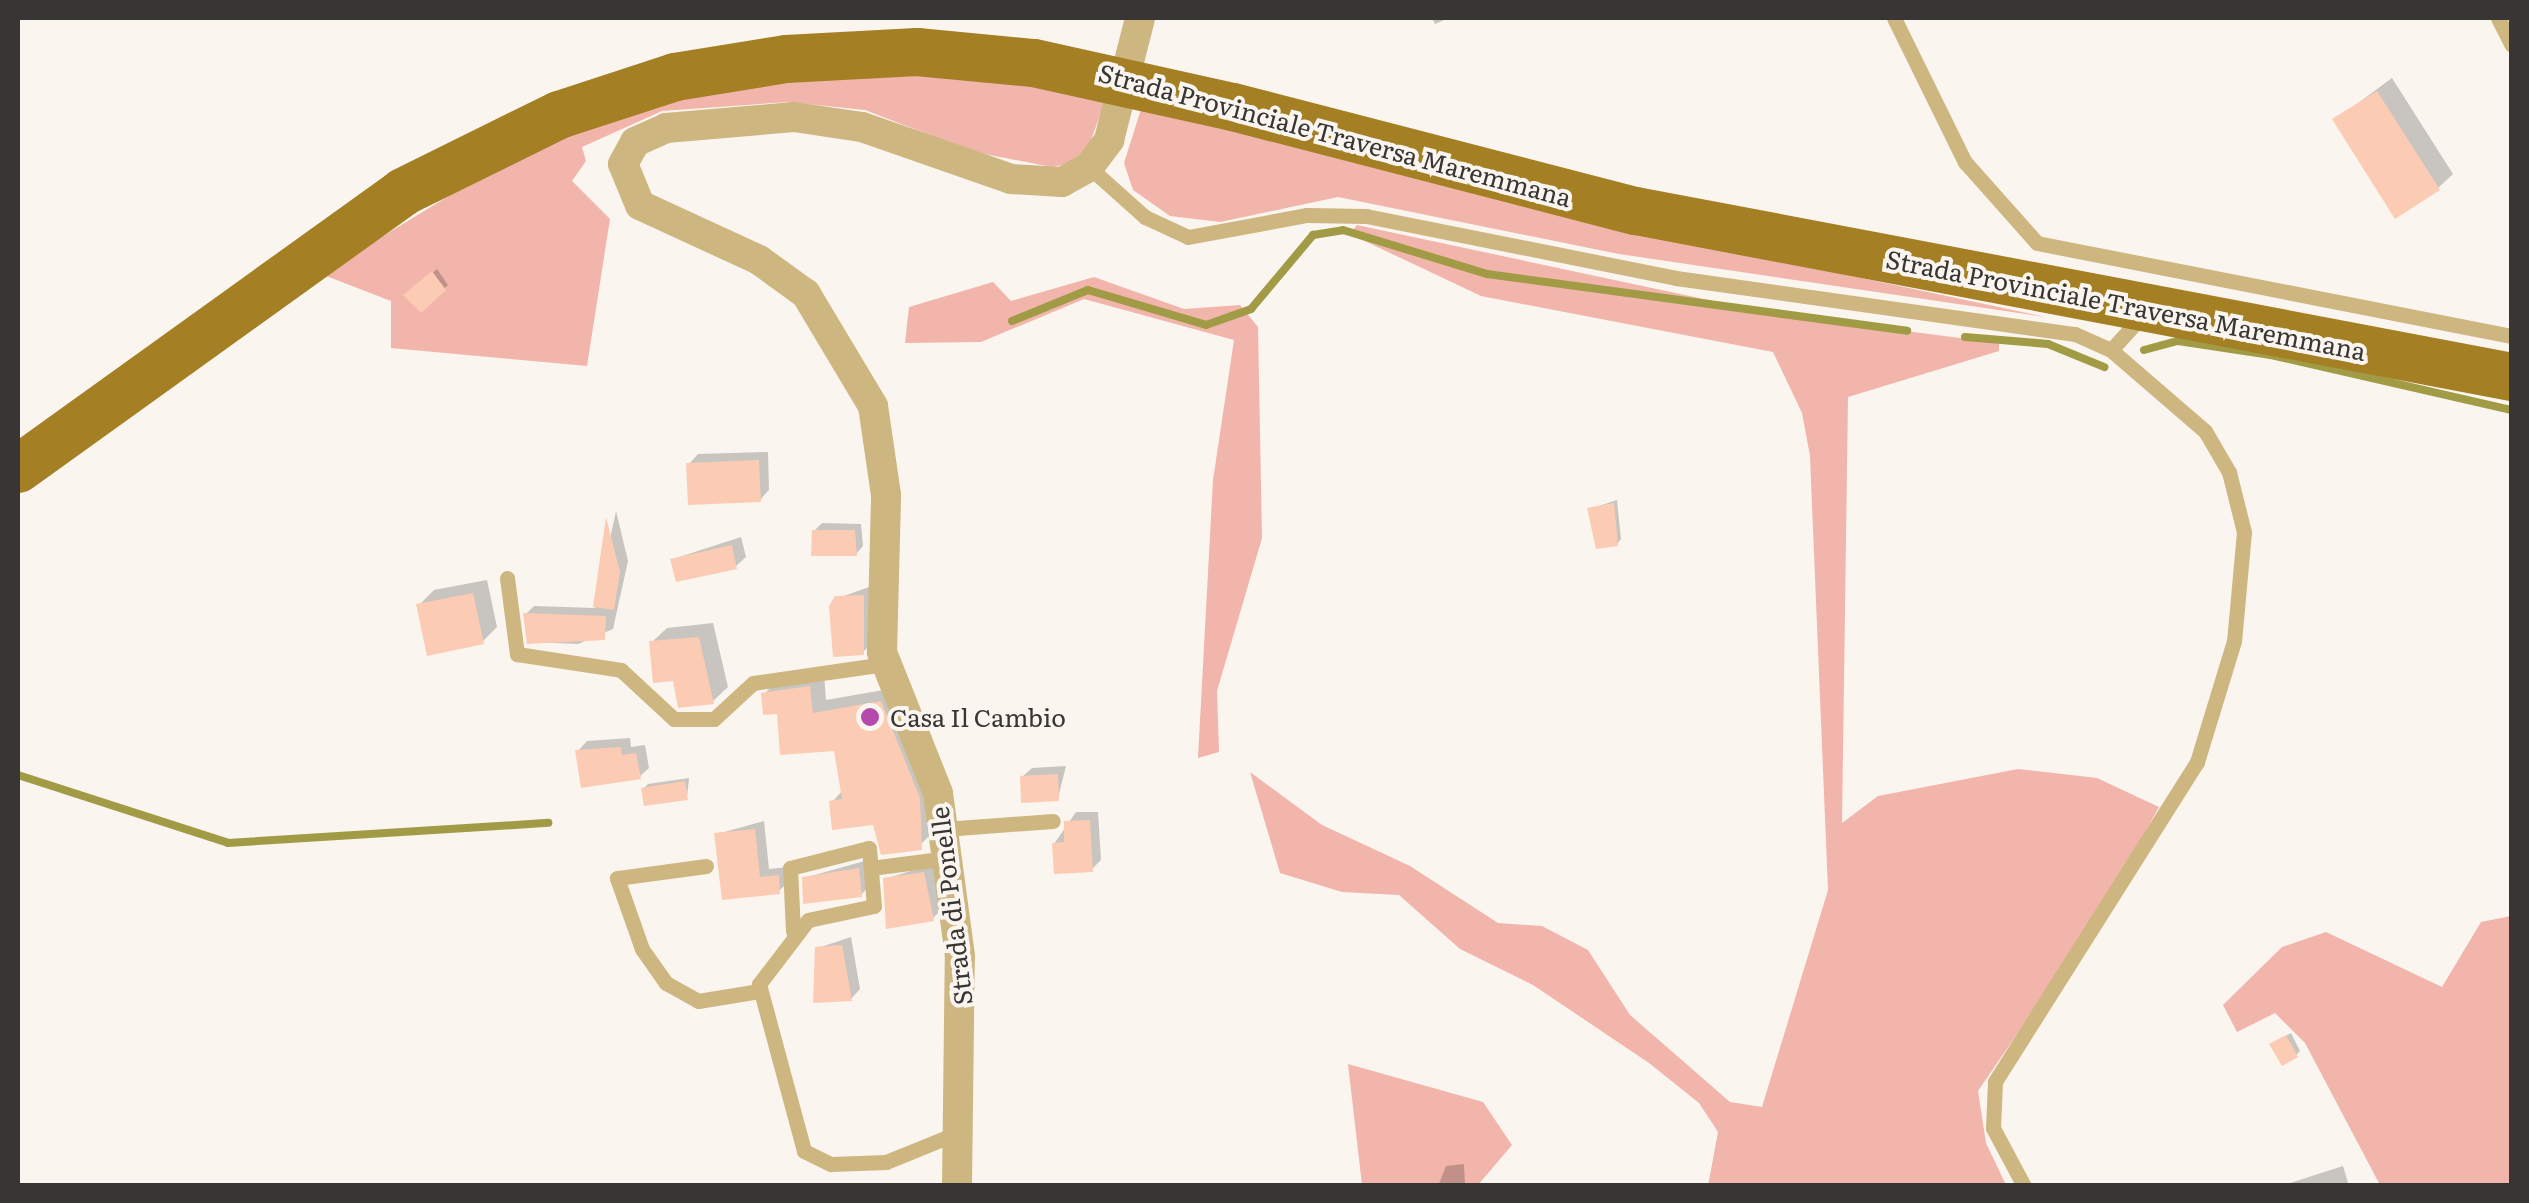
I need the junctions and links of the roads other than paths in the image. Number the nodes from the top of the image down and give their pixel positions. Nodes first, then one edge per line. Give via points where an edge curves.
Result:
1 (1140, 18) edge
2 (1894, 18) edge
3 (2498, 18) edge
4 (2512, 45) edge
5 (1090, 167) junction
6 (2148, 309) junction
7 (2066, 313) junction
8 (2512, 336) edge
9 (2112, 350) junction
10 (2512, 377) edge
11 (18, 469) edge
12 (508, 578) dead end
13 (885, 664) junction
14 (1053, 821) dead end
15 (946, 843) junction
16 (706, 866) dead end
17 (872, 868) junction
18 (793, 931) junction
19 (758, 990) junction
20 (960, 1132) junction
21 (957, 1186) edge
22 (2024, 1186) edge

1 - 5 street via 1118,115
2 - 8 lane via 1965,162 2037,243
3 - 4 lane
5 - 7 lane via 1145,217 1188,237 1307,216 1366,216 1676,278
5 - 13 street, Strada di Ponelle via 1062,182 1025,182 862,127 794,117 684,123 626,152 632,198 787,277 859,374 886,484
6 - 7 main road, Strada Provinciale Traversa Maremmana
6 - 9 lane
6 - 10 main road, Strada Provinciale Traversa Maremmana
7 - 9 lane
7 - 11 main road, Strada Provinciale Traversa Maremmana, bridge via 1034,63 812,56 674,77 559,114 403,192
9 - 22 lane via 2219,449 2242,518 2243,587 2197,762 1994,1082 1993,1128
12 - 13 lane via 517,654 621,670 682,720 714,719 753,683
13 - 15 street, Strada di Ponelle via 935,782
14 - 15 lane
15 - 17 lane
15 - 20 street, Strada di Ponelle via 964,1006
16 - 19 lane via 617,878 642,949 666,983 698,1002
17 - 18 lane via 874,906
17 - 18 lane via 869,848 793,864
18 - 19 lane
19 - 20 lane via 794,1134 810,1156 886,1162
20 - 21 street, Strada di Ponelle

